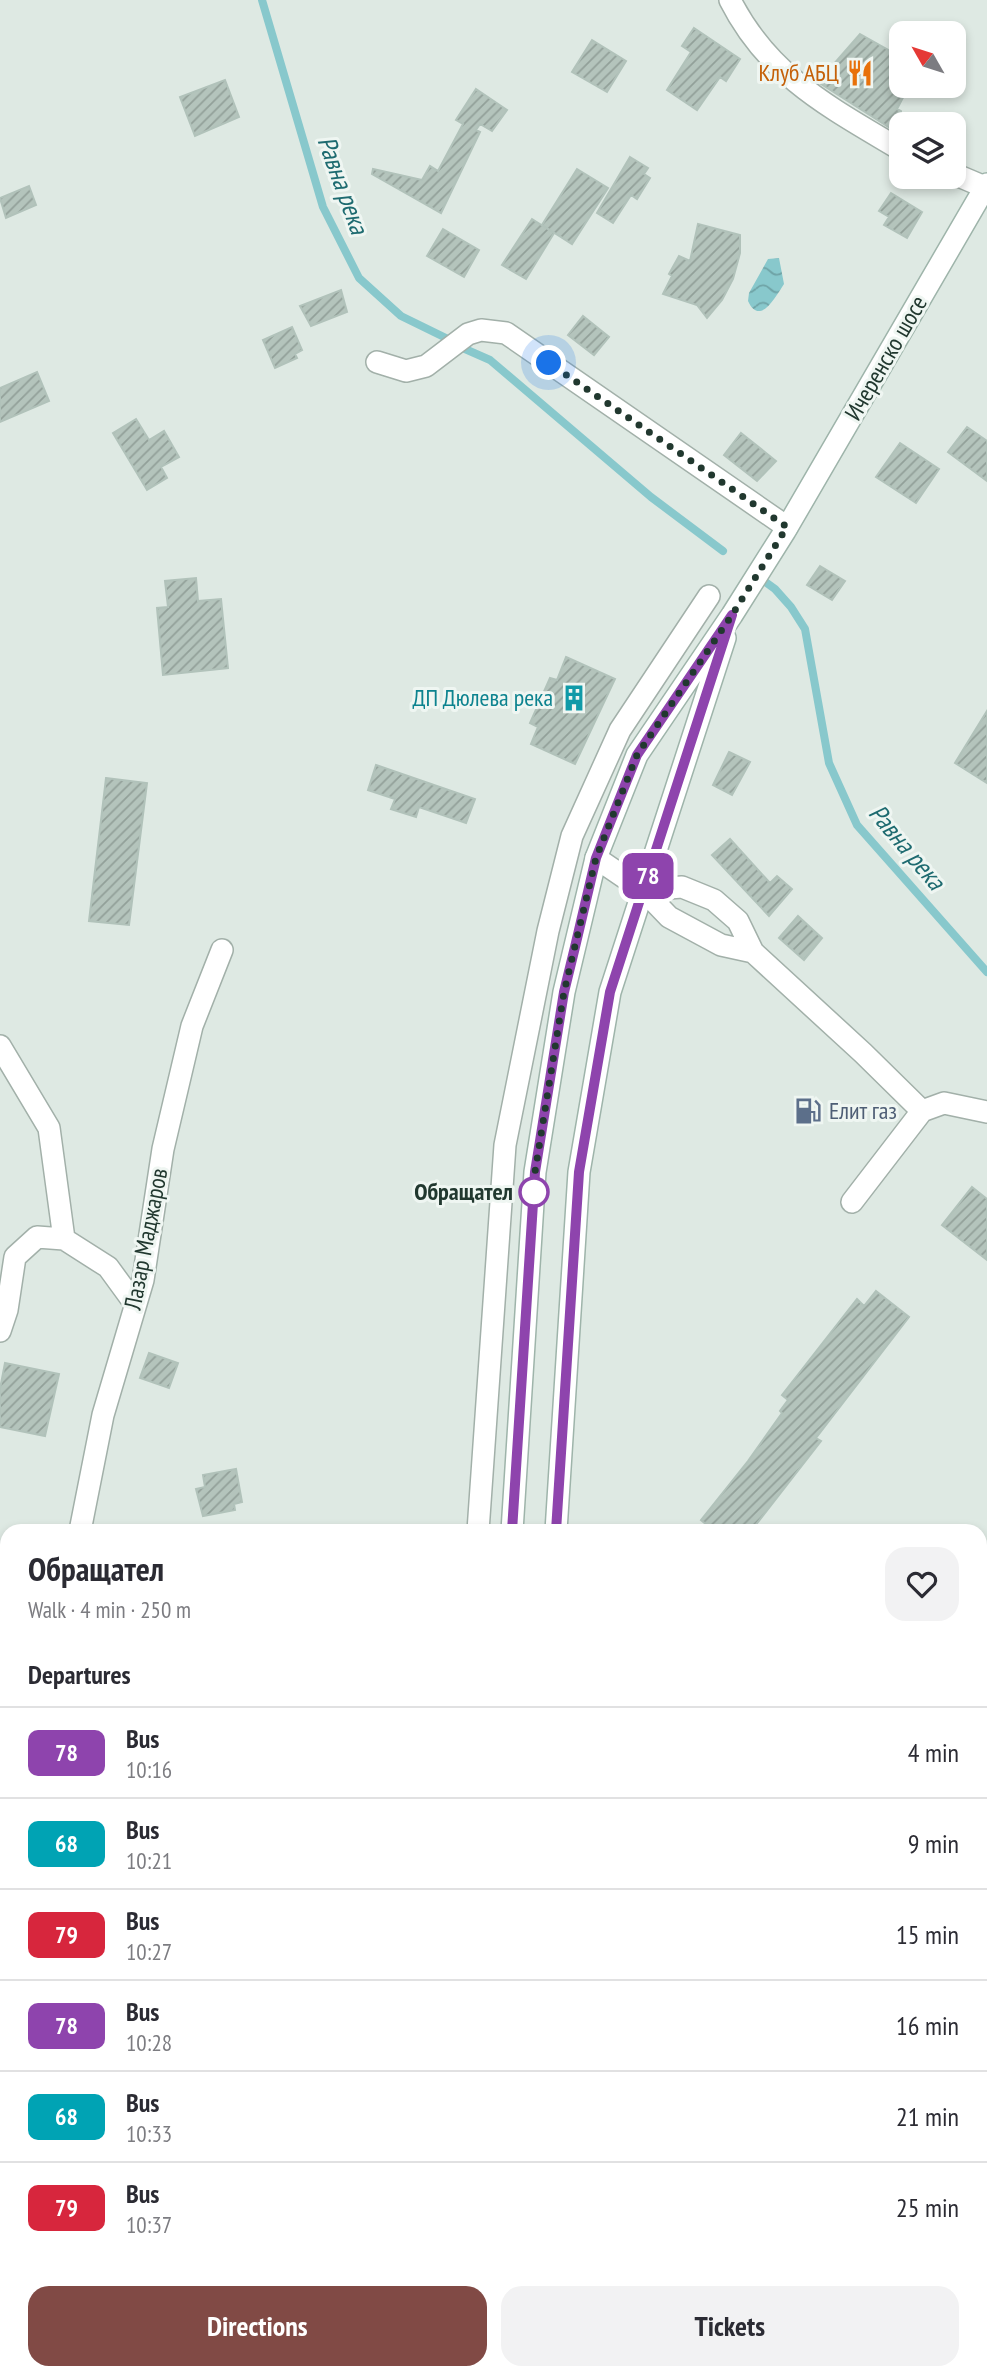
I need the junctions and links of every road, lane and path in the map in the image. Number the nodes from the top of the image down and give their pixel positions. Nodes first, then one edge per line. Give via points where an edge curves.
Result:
1 (730, 0) edge
2 (889, 143) edge
3 (966, 179) edge
4 (986, 187) edge
5 (377, 362) dead end
6 (786, 529) junction
7 (709, 596) dead end
8 (732, 615) junction
9 (596, 858) junction
10 (643, 890) junction
11 (222, 950) dead end
12 (753, 952) junction
13 (0, 1046) edge
14 (922, 1111) junction
15 (987, 1112) edge
16 (852, 1202) dead end
17 (64, 1239) junction
18 (135, 1304) junction
19 (0, 1331) edge
20 (81, 1524) edge
21 (478, 1524) edge
22 (512, 1524) edge
23 (556, 1524) edge

1 - 2 street via 775,65 813,97
3 - 4 street
4 - 6 street, Ичеренско шосе
5 - 6 street via 406,372 426,366 468,334 481,330 506,334
6 - 8 street, Ичеренско шосе
7 - 21 street via 620,730 572,836 548,931 505,1145
8 - 9 street via 637,755
8 - 10 street
9 - 10 street
9 - 22 street via 564,992 535,1172
10 - 12 street via 678,922 721,944
10 - 12 street via 682,887 714,900 738,921
10 - 23 street via 610,992 579,1172
11 - 18 street, Лазар Маджаров via 192,1026 163,1149 143,1280
12 - 14 street
13 - 17 street via 49,1128
14 - 15 street via 944,1103
14 - 16 street
17 - 18 street via 108,1267
17 - 19 street via 37,1237 15,1257
18 - 20 street, Лазар Маджаров via 103,1415

